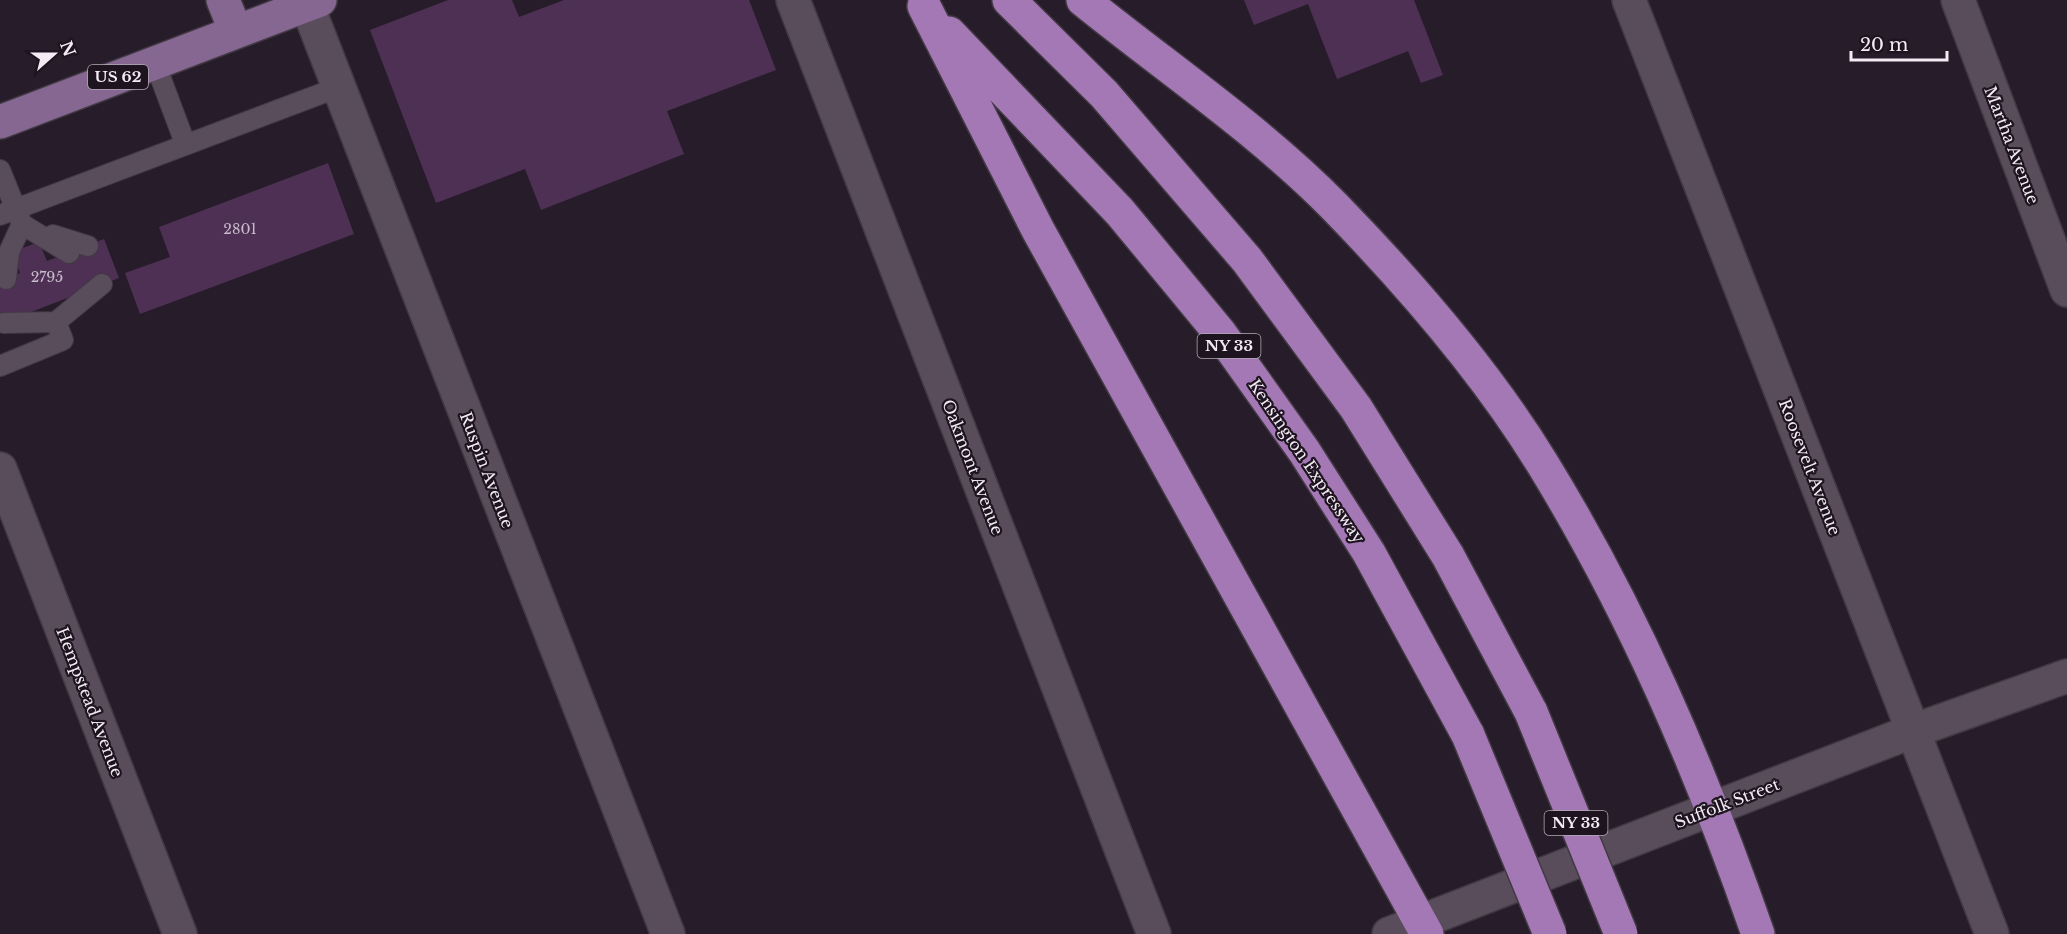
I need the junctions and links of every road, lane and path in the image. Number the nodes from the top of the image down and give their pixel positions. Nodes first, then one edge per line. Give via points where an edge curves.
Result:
1 (223, 0) edge
2 (793, 0) edge
3 (1010, 0) edge
4 (1083, 0) edge
5 (1629, 0) edge
6 (1958, 0) edge
7 (314, 2) edge
8 (921, 3) edge
9 (236, 32) junction
10 (155, 63) junction
11 (339, 87) junction
12 (0, 122) edge
13 (185, 143) junction
14 (0, 170) edge
15 (13, 216) edge
16 (88, 246) dead end
17 (0, 252) edge
18 (69, 253) dead end
19 (6, 279) dead end
20 (102, 284) dead end
21 (2067, 290) edge
22 (83, 292) dead end
23 (12, 319) dead end
24 (56, 321) junction
25 (0, 366) edge
26 (0, 469) edge
27 (2067, 676) edge
28 (1912, 730) junction
29 (1712, 808) junction
30 (1412, 930) edge
31 (180, 934) edge
32 (668, 934) edge
33 (1154, 934) edge
34 (1550, 934) edge
35 (1621, 934) edge
36 (1758, 934) edge
37 (1992, 934) edge

1 - 9 main road
2 - 33 street, Oakmont Avenue
3 - 35 highway, NY 33, bridge via 1104,94 1247,260 1356,408 1448,556 1531,712
4 - 29 highway via 1259,137 1333,205 1477,370 1540,461 1598,560 1670,705
5 - 28 street, Roosevelt Avenue
6 - 21 street, Martha Avenue
7 - 9 main road, US 62
7 - 11 street, Ruspin Avenue
8 - 30 highway via 1038,230 1294,689
8 - 34 highway, Kensington Expressway / NY 33, bridge via 1120,212 1220,333 1304,451 1369,553 1468,735
9 - 10 main road, US 62
10 - 12 main road, US 62
10 - 13 lane
11 - 13 lane
11 - 32 street, Ruspin Avenue
13 - 15 lane
14 - 15 lane
15 - 16 lane
15 - 17 lane
15 - 18 lane
15 - 19 lane
20 - 24 lane
22 - 24 lane
23 - 24 lane
24 - 25 lane via 63,340
26 - 31 street, Hempstead Avenue
27 - 28 street, Suffolk Street
28 - 29 street, Suffolk Street
28 - 37 street, Roosevelt Avenue
29 - 30 street, Suffolk Street
29 - 36 highway

